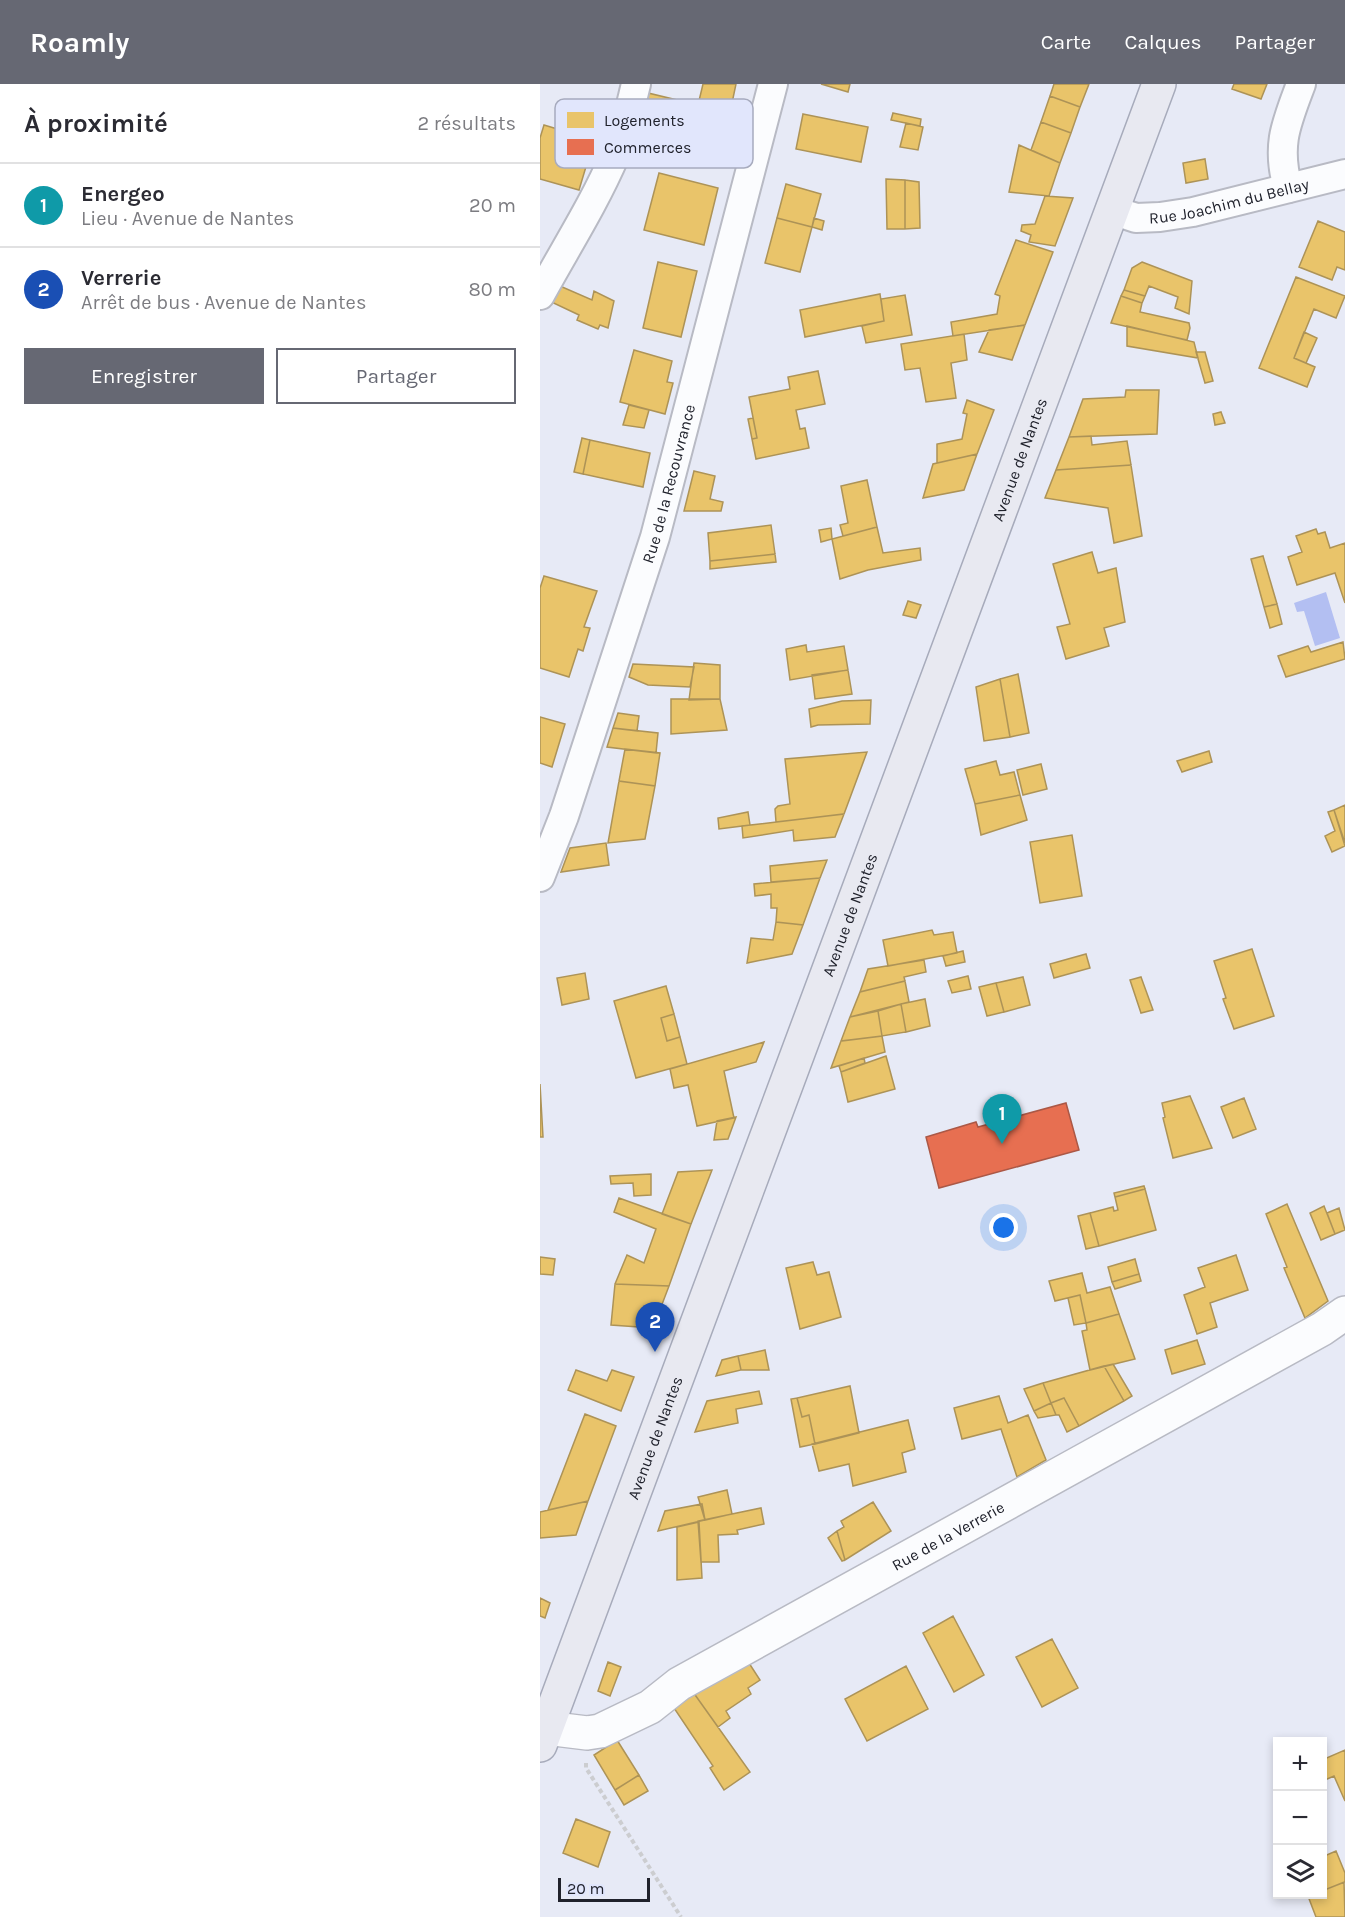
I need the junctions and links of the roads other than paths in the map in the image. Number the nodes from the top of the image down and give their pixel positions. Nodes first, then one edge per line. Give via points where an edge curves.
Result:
1 (636, 84) edge
2 (774, 84) edge
3 (1159, 84) edge
4 (1301, 84) edge
5 (633, 99) edge
6 (753, 165) edge
7 (609, 168) edge
8 (752, 168) edge
9 (1345, 174) edge
10 (1288, 188) junction
11 (1112, 210) junction
12 (540, 295) edge
13 (540, 877) edge
14 (1345, 1313) edge
15 (543, 1737) edge

1 - 5 street
2 - 6 street, Rue de la Recouvrance
3 - 11 main road, Avenue de Nantes
4 - 10 street via 1282,146
7 - 12 street
8 - 13 street, Rue de la Recouvrance via 656,537 564,816
9 - 10 street, Rue Joachim du Bellay
10 - 11 street, Rue Joachim du Bellay via 1160,218 1136,218
11 - 15 main road, Avenue de Nantes
14 - 15 street, Rue de la Verrerie via 679,1684 650,1707 600,1731

